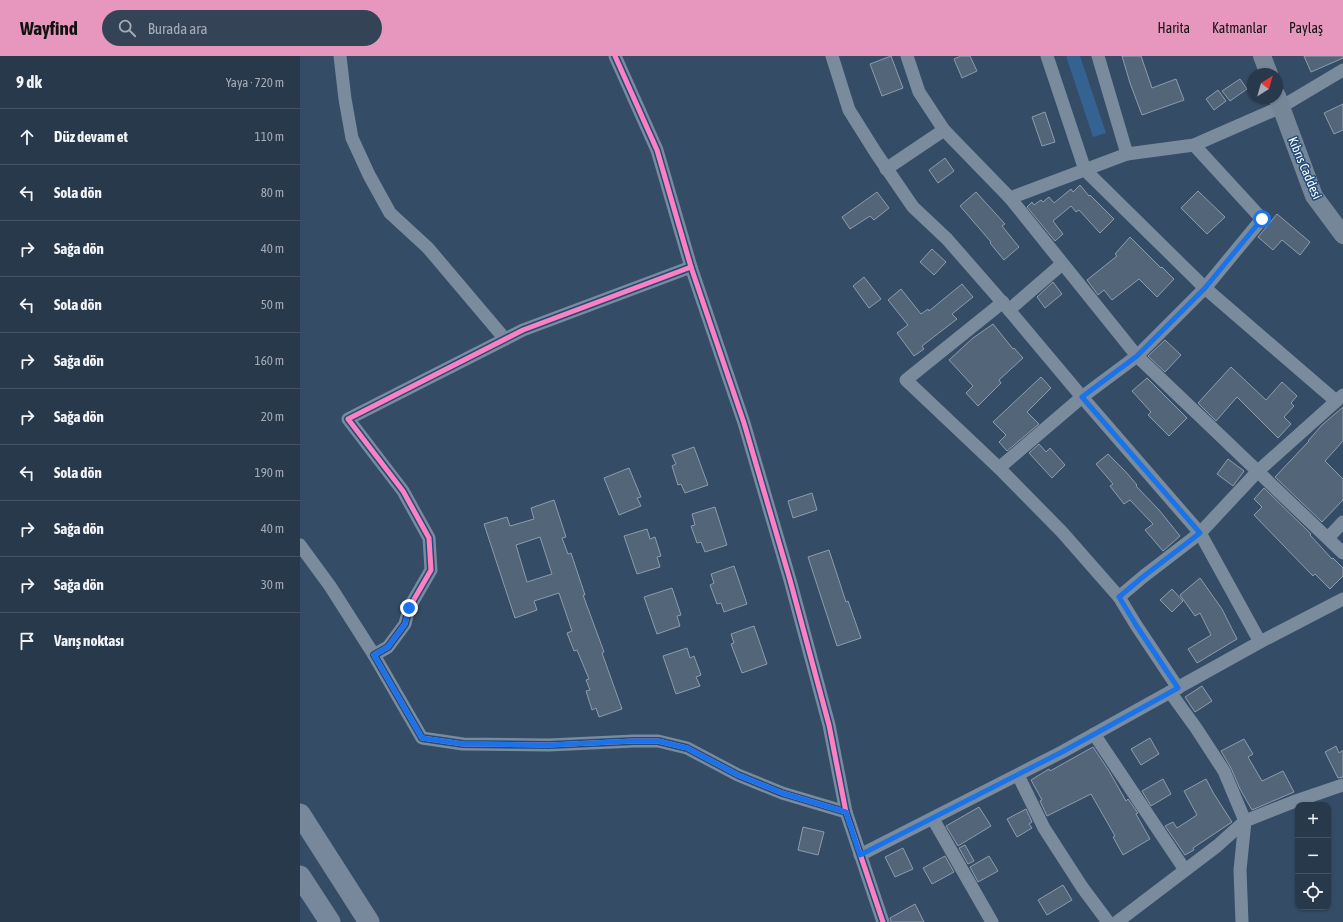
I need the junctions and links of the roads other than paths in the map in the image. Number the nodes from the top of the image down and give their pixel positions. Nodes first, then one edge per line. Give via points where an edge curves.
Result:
1 (340, 56) edge
2 (615, 56) edge
3 (832, 56) edge
4 (907, 56) edge
5 (1047, 56) edge
6 (1098, 56) edge
7 (1262, 56) edge
8 (1267, 68) edge
9 (1343, 70) edge
10 (1283, 100) edge
11 (1275, 104) edge
12 (1280, 104) edge
13 (944, 130) junction
14 (1194, 145) junction
15 (1127, 154) junction
16 (886, 169) junction
17 (1085, 170) junction
18 (1010, 198) junction
19 (1343, 235) edge
20 (1062, 264) junction
21 (691, 268) junction
22 (1205, 288) junction
23 (1006, 306) junction
24 (505, 339) junction
25 (1137, 356) junction
26 (1082, 397) junction
27 (1340, 398) edge
28 (999, 468) junction
29 (1257, 472) junction
30 (1343, 522) edge
31 (1200, 533) junction
32 (1328, 538) junction
33 (300, 545) edge
34 (1343, 553) edge
35 (1119, 597) junction
36 (1342, 601) edge
37 (1260, 642) junction
38 (374, 655) junction
39 (1174, 690) junction
40 (1094, 734) junction
41 (1018, 775) junction
42 (1343, 785) edge
43 (846, 812) junction
44 (300, 814) edge
45 (932, 819) junction
46 (1245, 821) junction
47 (860, 855) junction
48 (1185, 870) junction
49 (300, 876) edge
50 (330, 922) edge
51 (369, 922) edge
52 (883, 922) edge
53 (992, 922) edge
54 (1108, 922) edge
55 (1117, 922) edge
56 (1242, 922) edge

1 - 24 street via 352,138 390,213 428,248
2 - 21 street via 657,150
3 - 16 street via 849,110
4 - 13 street via 919,92
5 - 17 street
6 - 15 street
7 - 8 main road
9 - 10 street
11 - 14 street
12 - 19 main road, Kıbrıs Caddesi via 1314,196
13 - 16 street
13 - 18 street
14 - 15 street
14 - 22 street via 1262,219
15 - 17 street
16 - 23 street via 913,207 947,239
17 - 18 street
17 - 22 street
18 - 20 street
20 - 23 street
20 - 25 street
21 - 24 street
21 - 43 street via 744,424 790,580 829,725
22 - 25 street
22 - 27 street
23 - 26 street
23 - 28 street via 906,380
24 - 38 street via 348,419 403,491 429,538 431,570 409,608 405,624 388,647
25 - 26 street
25 - 29 street
26 - 28 street
26 - 31 street
27 - 29 street
28 - 35 street via 1062,532
29 - 31 street
29 - 32 street
30 - 32 street
31 - 35 street
31 - 37 street
32 - 34 street
33 - 38 street via 330,586
35 - 39 street
36 - 37 street
37 - 39 street
38 - 43 street via 422,738 463,744 549,745 658,741 687,748 738,775 782,793
39 - 40 street
39 - 46 street via 1224,771
40 - 41 street
40 - 48 street
41 - 45 street
41 - 54 street via 1044,828
42 - 46 street
43 - 47 street
44 - 51 main road
45 - 47 street
45 - 53 street
46 - 48 street via 1218,846
46 - 56 street via 1240,870
47 - 52 street
48 - 55 street
49 - 50 main road

